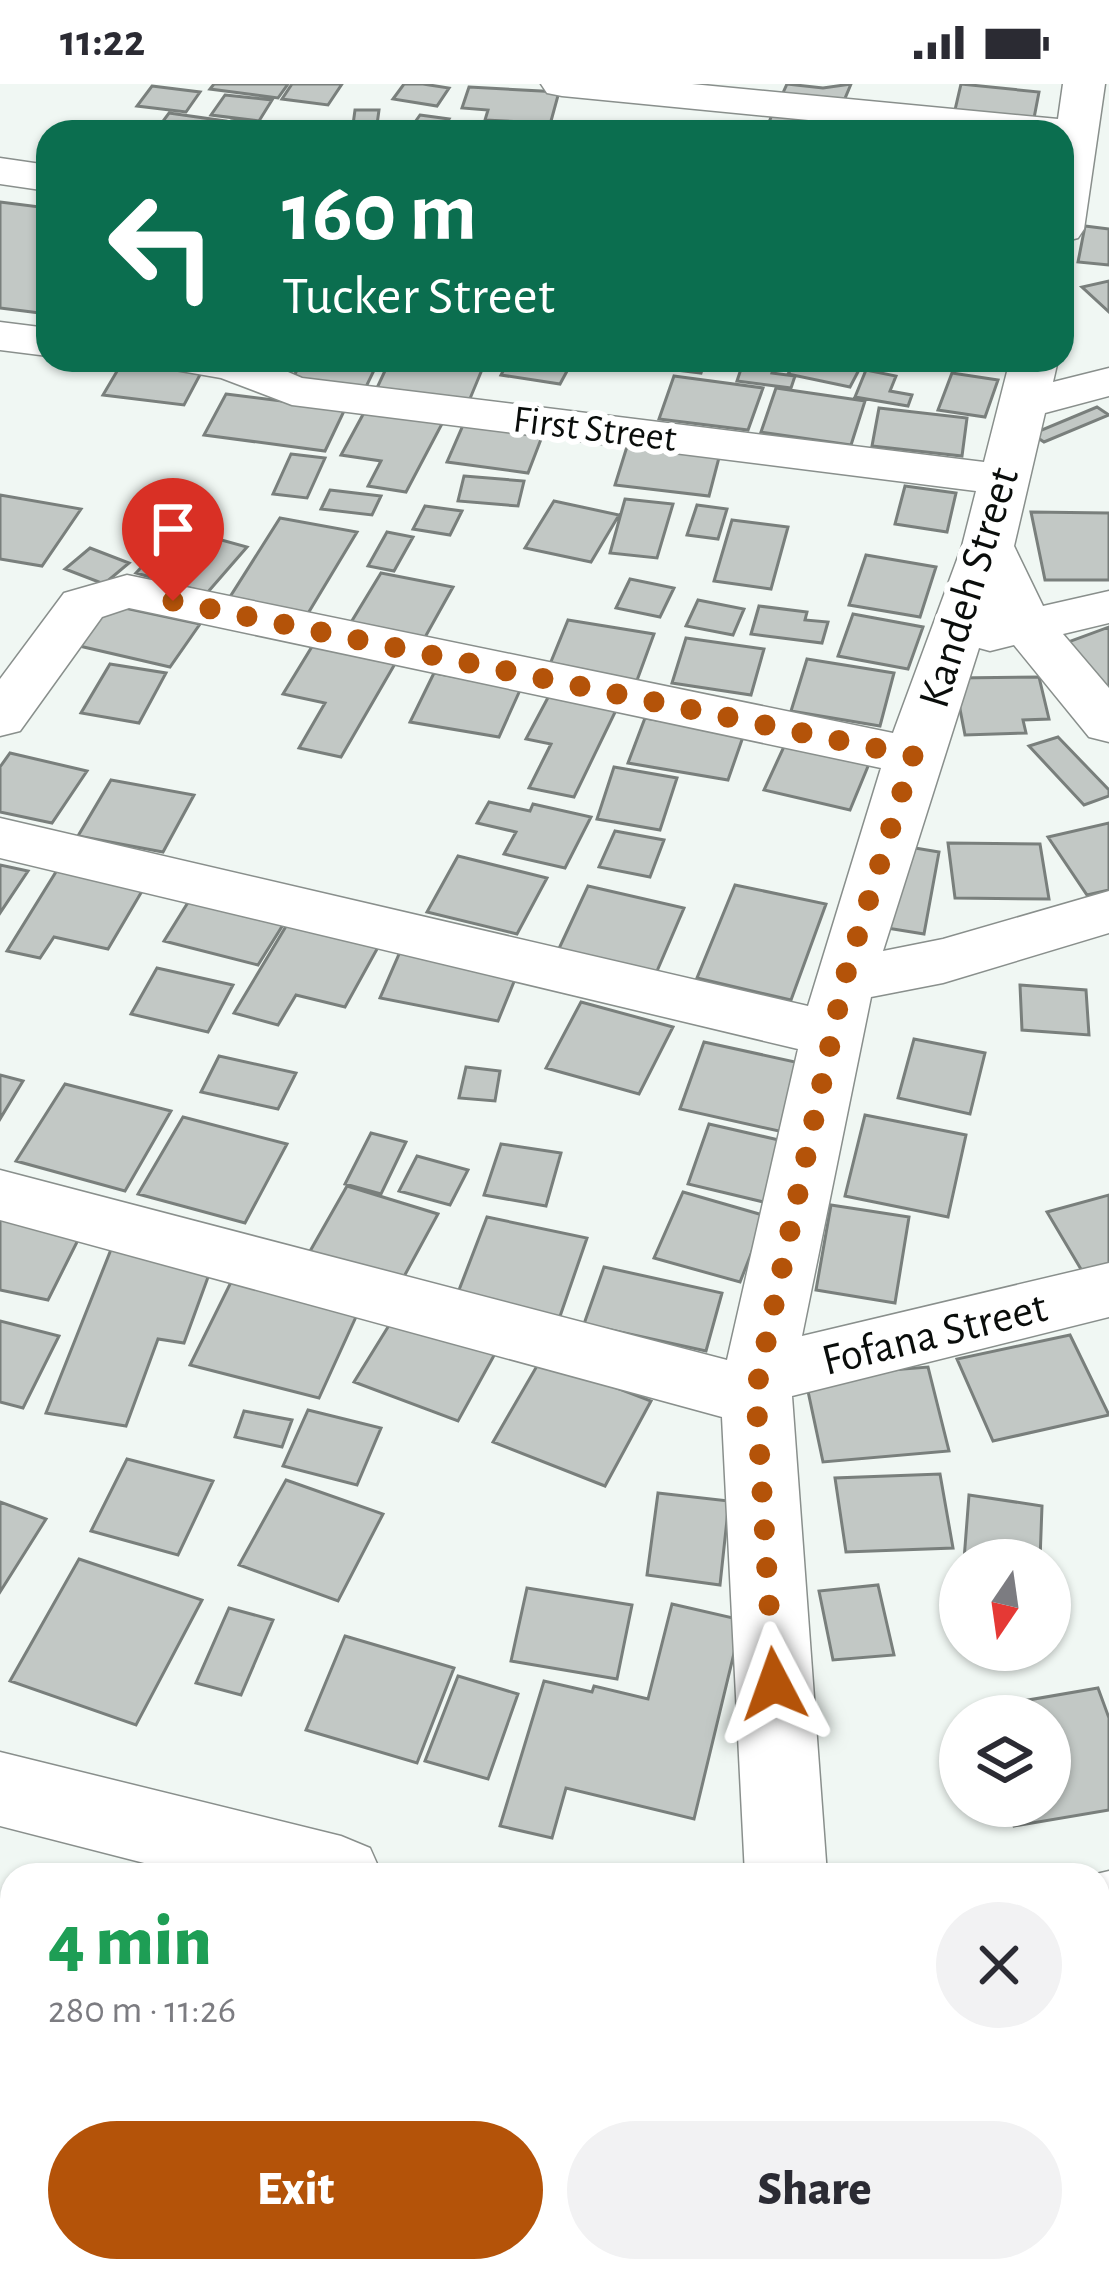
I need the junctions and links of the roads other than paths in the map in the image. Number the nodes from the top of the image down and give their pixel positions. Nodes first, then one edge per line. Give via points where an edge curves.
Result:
1 (562, 84) edge
2 (1084, 84) edge
3 (938, 120) edge
4 (1074, 133) edge
5 (0, 171) edge
6 (36, 176) edge
7 (1109, 185) edge
8 (1074, 206) edge
9 (0, 336) edge
10 (36, 340) edge
11 (247, 372) edge
12 (1028, 382) edge
13 (1109, 382) edge
14 (1003, 480) junction
15 (988, 545) junction
16 (1109, 607) edge
17 (1025, 624) junction
18 (951, 646) junction
19 (0, 718) edge
20 (1109, 724) edge
21 (913, 756) junction
22 (0, 838) edge
23 (1109, 912) edge
24 (838, 1007) junction
25 (0, 1195) edge
26 (1109, 1290) edge
27 (758, 1386) junction
28 (0, 1790) edge
29 (293, 1863) edge
30 (785, 1863) edge

1 - 3 street
2 - 4 street
5 - 6 street
7 - 8 street
9 - 10 street
11 - 14 street, First Street via 292,391
12 - 13 street
12 - 14 street, Kandeh Street
14 - 15 street, Kandeh Street
15 - 17 street
15 - 18 street, Kandeh Street
16 - 17 street
17 - 18 street
17 - 20 street
18 - 21 street, Kandeh Street
19 - 21 street via 82,605 127,591
21 - 24 street, Kandeh Street
22 - 24 street
23 - 24 street via 943,961
24 - 27 street, Kandeh Street
25 - 27 street
26 - 27 street, Fofana Street
27 - 30 street, Kandeh Street
28 - 29 street

